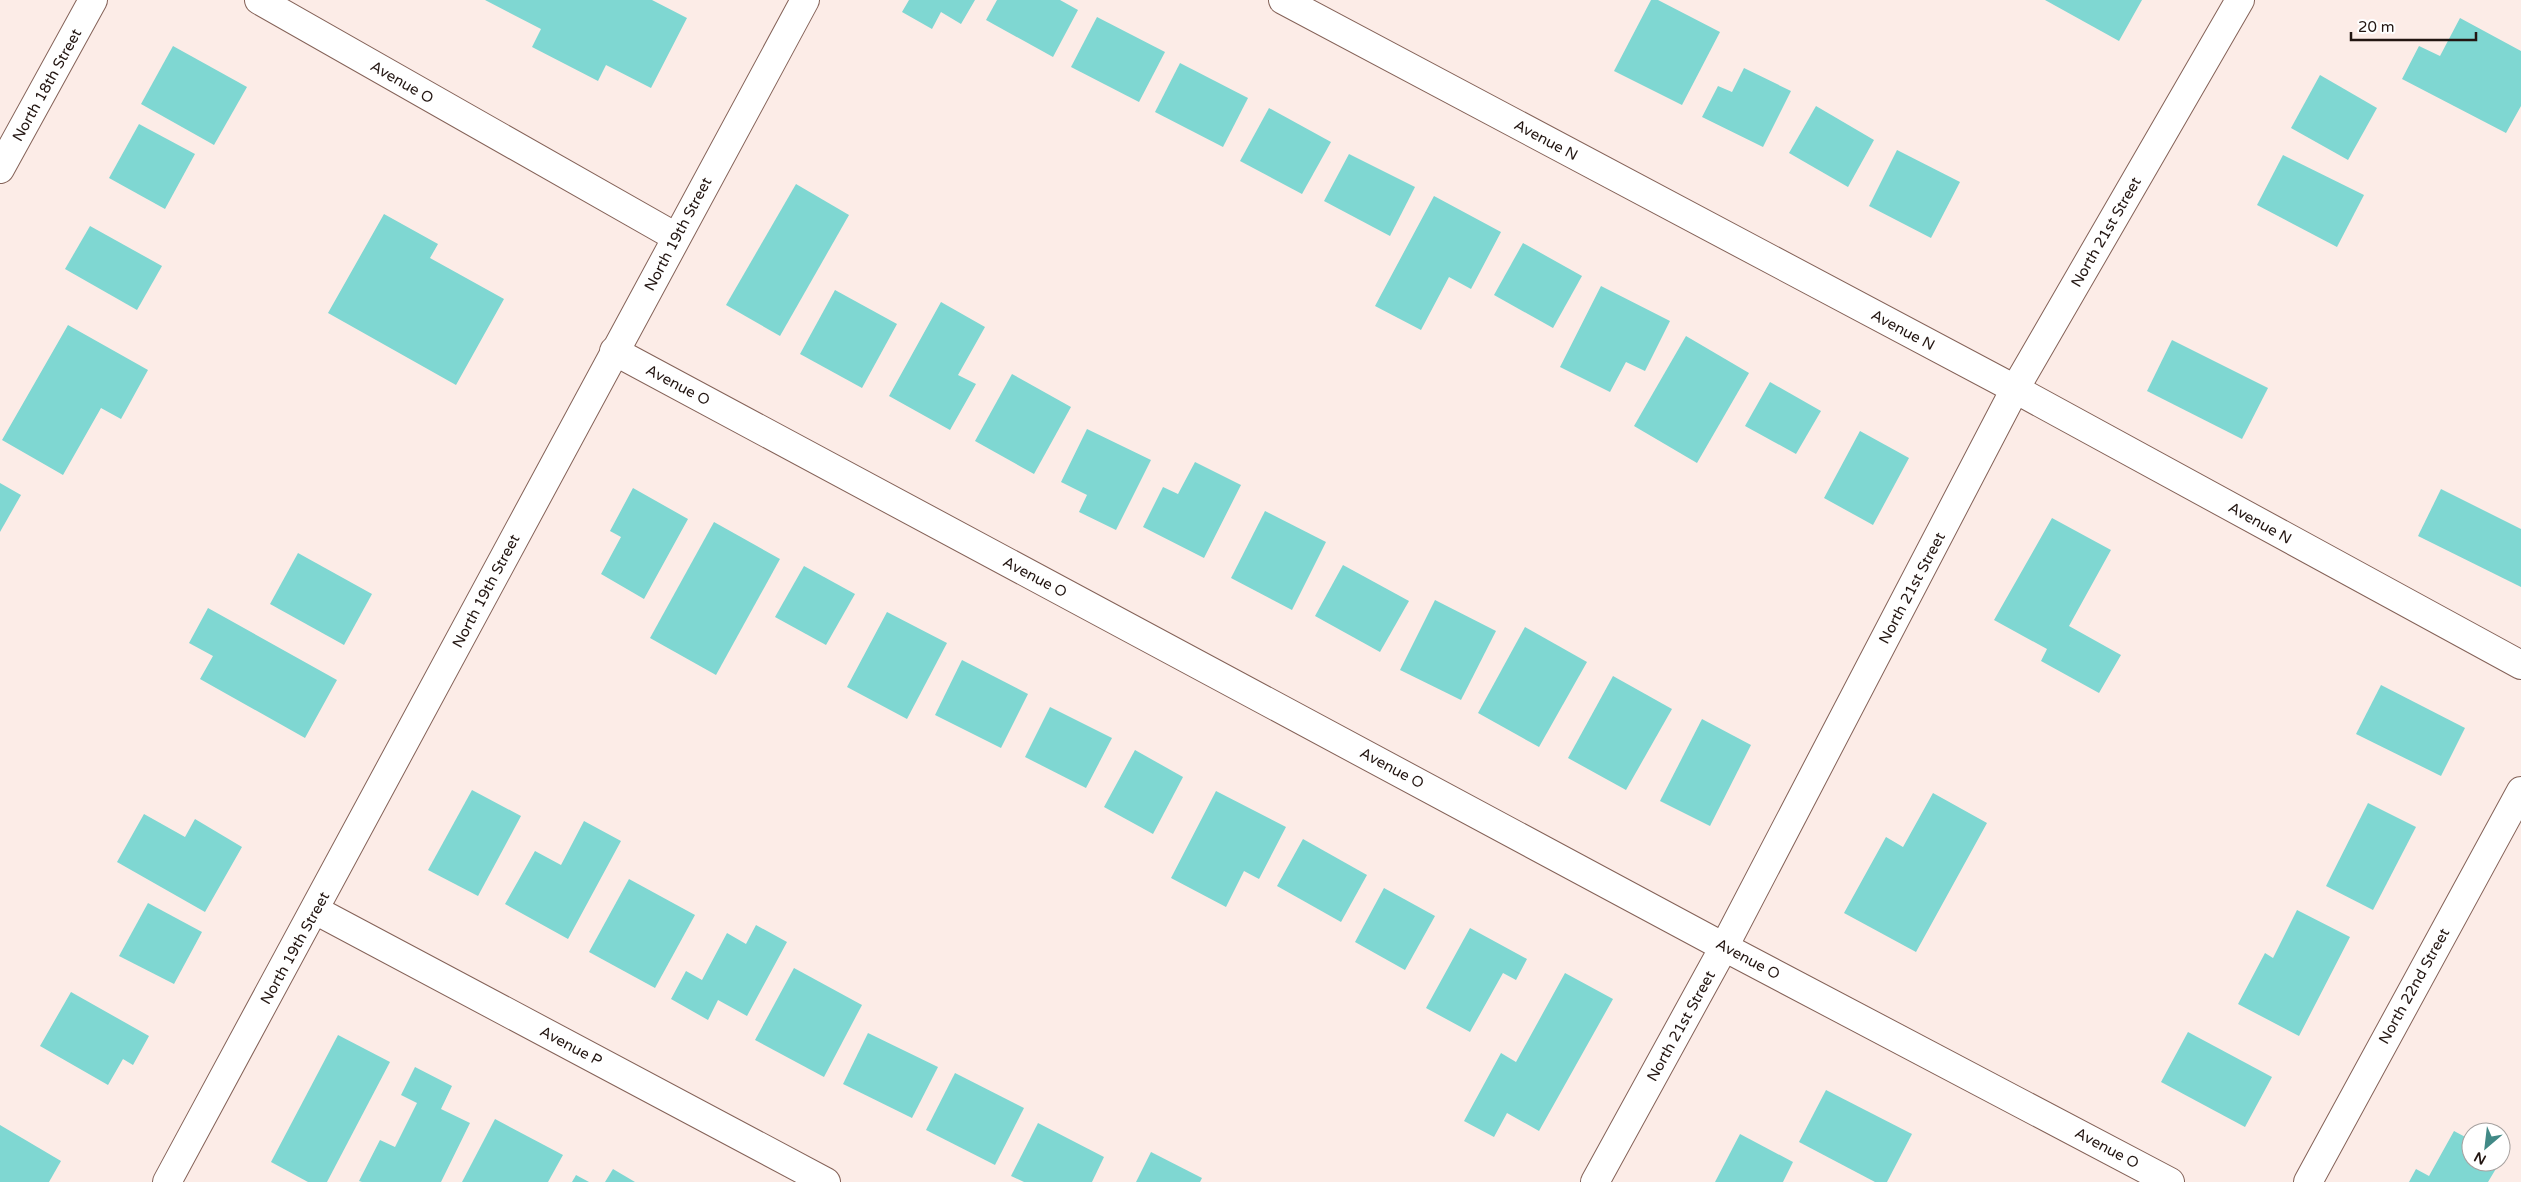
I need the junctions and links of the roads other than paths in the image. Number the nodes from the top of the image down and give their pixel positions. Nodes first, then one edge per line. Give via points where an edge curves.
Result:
1 (93, 0) edge
2 (259, 0) edge
3 (804, 0) edge
4 (1283, 0) edge
5 (2240, 0) edge
6 (0, 169) edge
7 (676, 238) junction
8 (614, 351) junction
9 (2015, 389) junction
10 (2521, 665) edge
11 (2521, 791) edge
12 (315, 910) junction
13 (1724, 947) junction
14 (167, 1182) edge
15 (826, 1182) edge
16 (1595, 1182) edge
17 (2170, 1182) edge
18 (2308, 1182) edge

1 - 6 street, North 18th Street
2 - 7 street, Avenue O
3 - 7 street, North 19th Street
4 - 9 street, Avenue N
5 - 9 street, North 21st Street
7 - 8 street, North 19th Street
8 - 12 street, North 19th Street
8 - 13 street, Avenue O
9 - 10 street, Avenue N
9 - 13 street, North 21st Street
11 - 18 street, North 22nd Street
12 - 14 street, North 19th Street
12 - 15 street, Avenue P
13 - 16 street, North 21st Street
13 - 17 street, Avenue O

